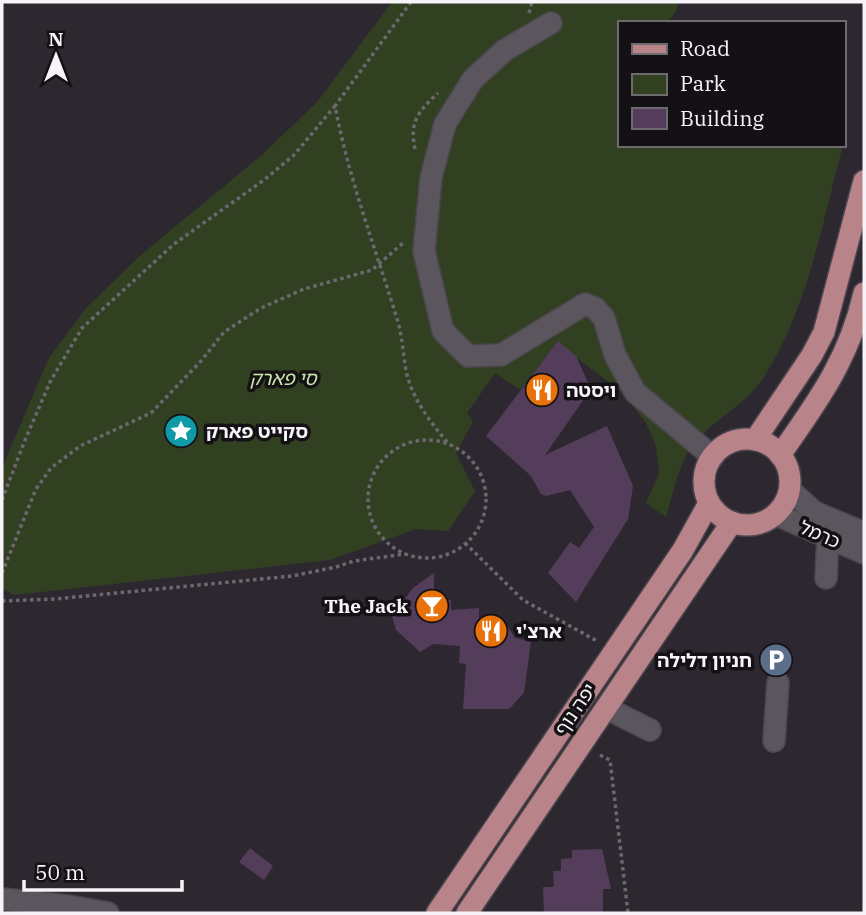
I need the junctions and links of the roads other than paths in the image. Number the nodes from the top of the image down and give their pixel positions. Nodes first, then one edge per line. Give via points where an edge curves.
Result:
1 (551, 23) dead end
2 (864, 181) edge
3 (864, 293) edge
4 (755, 440) junction
5 (780, 455) junction
6 (713, 457) junction
7 (790, 490) junction
8 (709, 503) junction
9 (777, 515) junction
10 (732, 523) junction
11 (864, 533) edge
12 (828, 537) junction
13 (864, 553) edge
14 (826, 578) dead end
15 (778, 683) dead end
16 (606, 708) junction
17 (650, 730) dead end
18 (774, 741) dead end
19 (2, 899) edge
20 (108, 913) edge
21 (437, 913) edge
22 (467, 913) edge

1 - 6 street via 505,50 473,79 445,124 431,178 424,251 443,331 468,356 501,355 586,304 595,308 604,317 615,355 635,392
2 - 4 main road via 824,331
3 - 5 main road via 832,379
4 - 5 main road
4 - 6 main road via 727,443
5 - 7 main road via 787,465
6 - 8 main road via 704,476
7 - 9 main road
7 - 11 street, כרמל via 814,512
8 - 10 main road
8 - 21 main road, יפה נוף via 683,551
9 - 10 main road via 757,524
9 - 12 street, כרמל
10 - 16 main road, יפה נוף
12 - 13 street, כרמל
12 - 14 street
15 - 18 street
16 - 17 street
16 - 22 main road, יפה נוף
19 - 20 street

